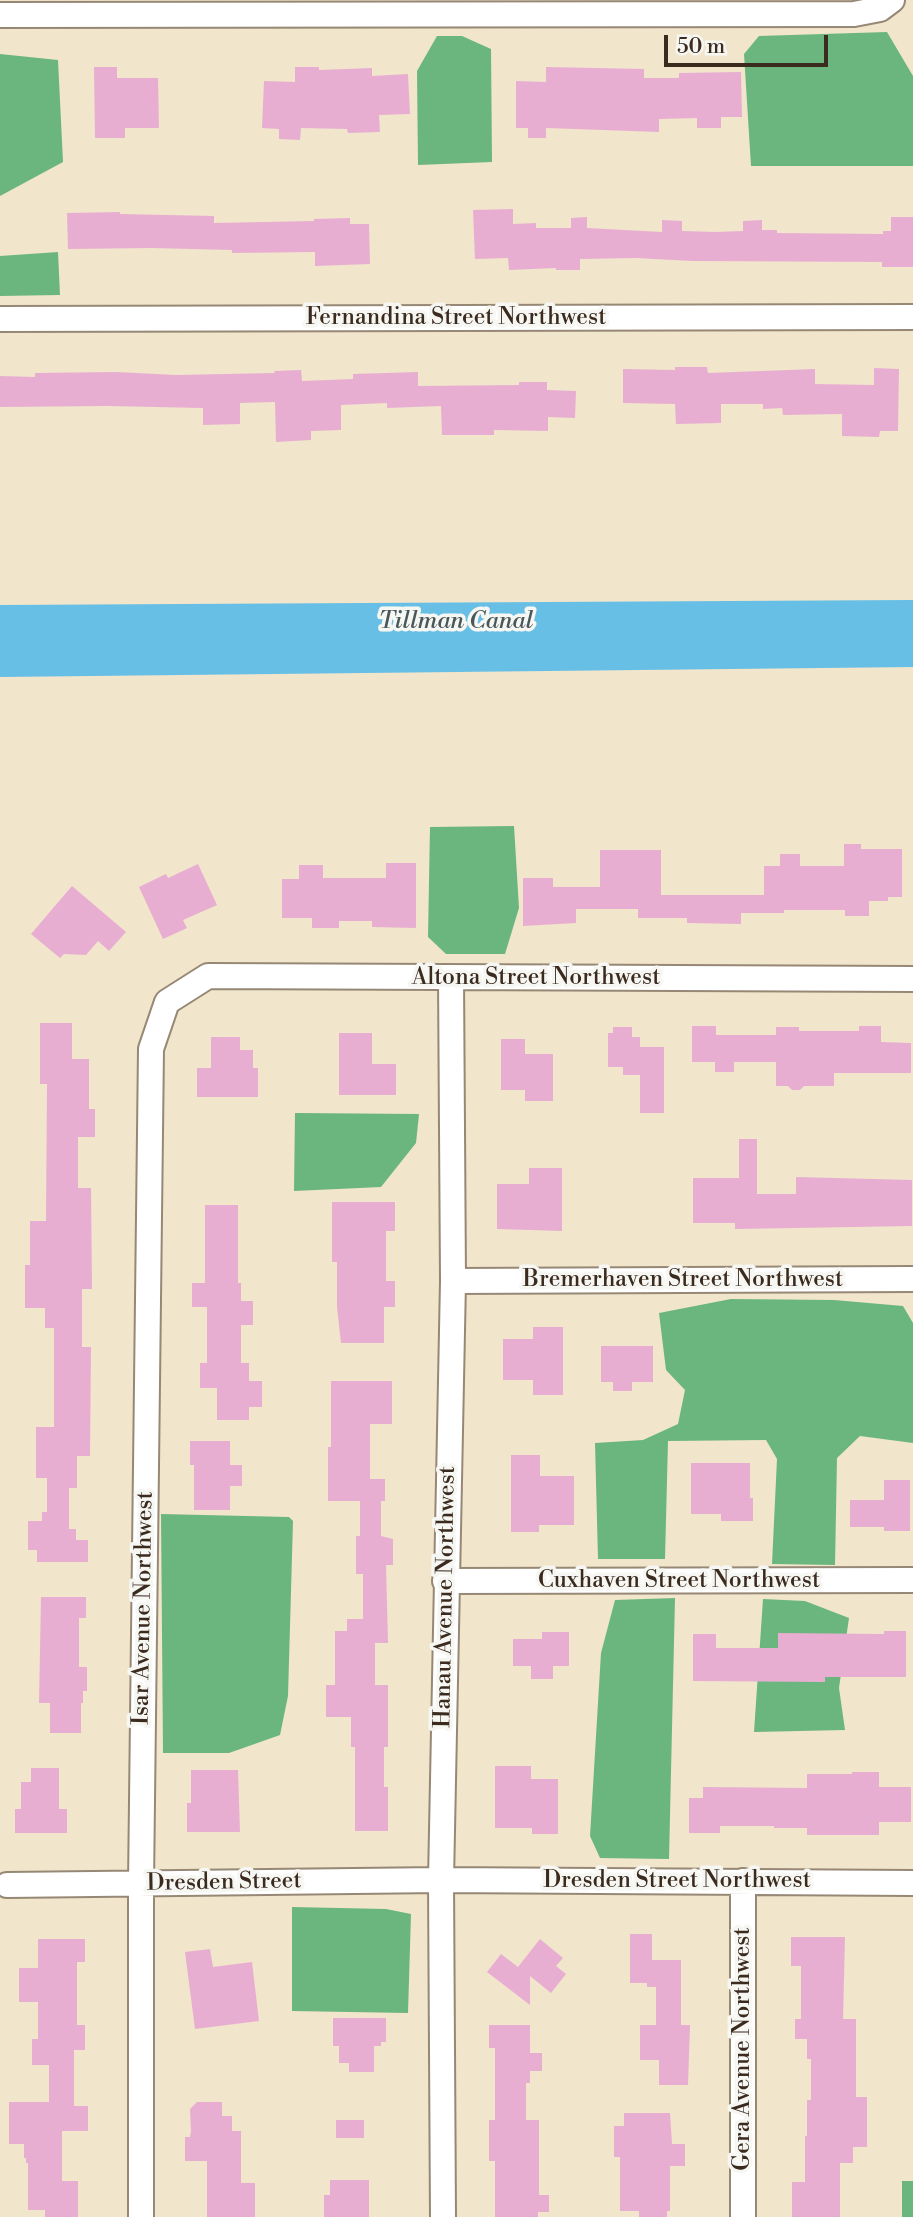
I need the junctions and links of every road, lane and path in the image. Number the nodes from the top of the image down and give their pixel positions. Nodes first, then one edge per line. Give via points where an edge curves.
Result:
1 (892, 0) edge
2 (318, 8) edge
3 (0, 15) edge
4 (913, 317) edge
5 (0, 319) edge
6 (451, 978) junction
7 (913, 979) edge
8 (167, 1002) joint
9 (913, 1279) edge
10 (453, 1281) junction
11 (913, 1580) edge
12 (445, 1581) junction
13 (441, 1880) junction
14 (743, 1881) junction
15 (913, 1883) edge
16 (141, 1884) junction
17 (7, 1885) dead end
18 (141, 2217) edge
19 (443, 2217) edge
20 (743, 2217) edge

1 - 2 street via 880,9 854,14
2 - 3 street
4 - 5 street, Fernandina Street Northwest
6 - 7 street, Altona Street Northwest
6 - 8 street, Altona Street Northwest via 208,976
6 - 10 street, Hanau Avenue Northwest
8 - 16 street, Isar Avenue Northwest via 151,1049
9 - 10 street, Bremerhaven Street Northwest
10 - 12 street, Hanau Avenue Northwest
11 - 12 street, Cuxhaven Street Northwest
12 - 13 street, Hanau Avenue Northwest
13 - 14 street, Dresden Street Northwest
13 - 16 street, Dresden Street
13 - 19 street, Hanau Avenue Northwest
14 - 15 street, Dresden Street Northwest
14 - 20 street, Gera Avenue Northwest
16 - 17 street, Dresden Street
16 - 18 street, Isar Avenue Northwest

